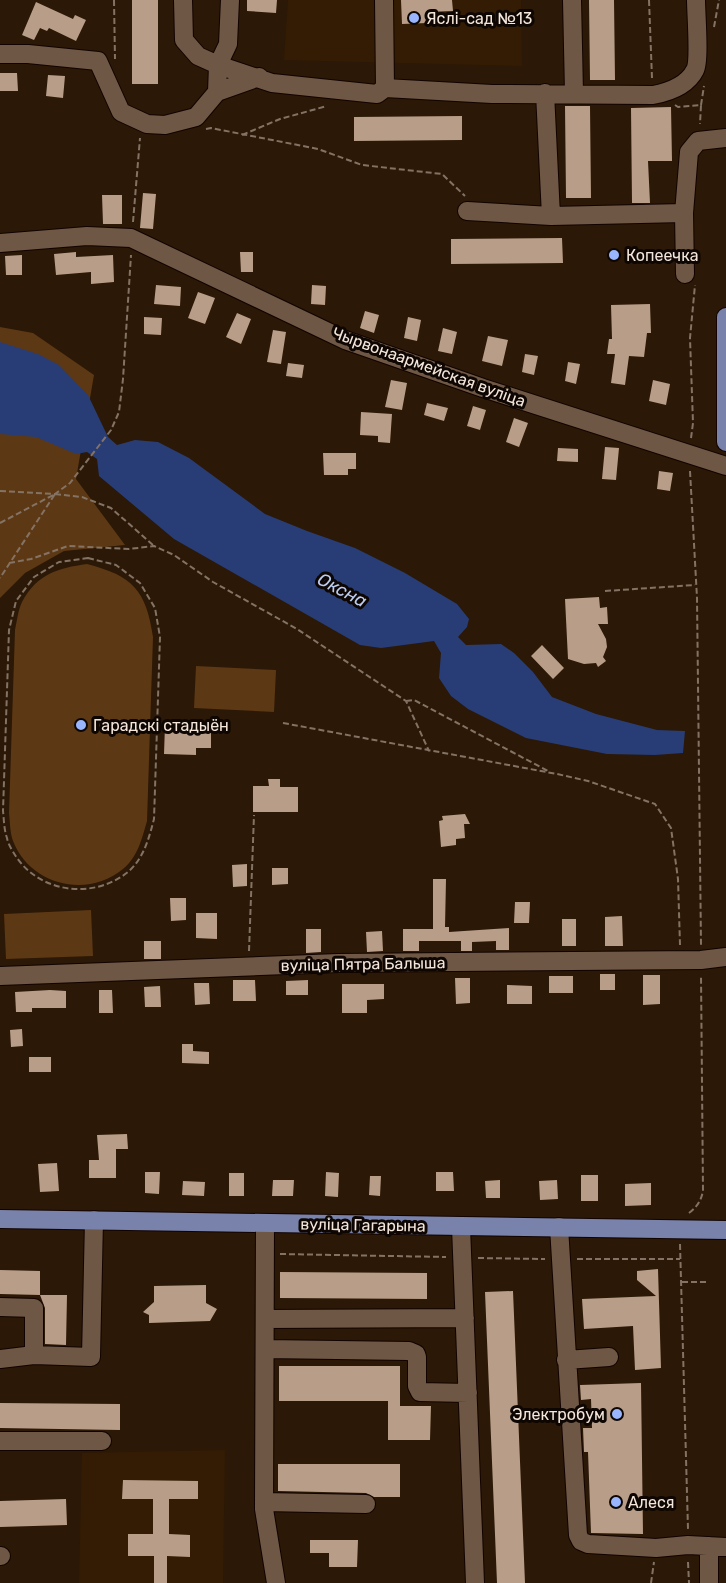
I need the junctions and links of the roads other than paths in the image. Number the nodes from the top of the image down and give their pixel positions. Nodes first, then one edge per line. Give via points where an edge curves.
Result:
1 (183, 0) edge
2 (230, 0) edge
3 (384, 0) edge
4 (572, 0) edge
5 (696, 0) edge
6 (0, 43) edge
7 (0, 54) edge
8 (28, 54) junction
9 (218, 65) junction
10 (259, 77) junction
11 (385, 87) junction
12 (217, 92) junction
13 (545, 93) junction
14 (574, 93) junction
15 (726, 138) edge
16 (467, 211) road end
17 (684, 213) junction
18 (550, 216) junction
19 (0, 243) edge
20 (690, 277) road end
21 (726, 317) edge
22 (726, 442) edge
23 (726, 466) edge
24 (726, 957) edge
25 (0, 976) edge
26 (0, 1219) edge
27 (94, 1220) junction
28 (265, 1223) junction
29 (461, 1227) junction
30 (559, 1227) junction
31 (726, 1230) edge
32 (0, 1307) edge
33 (465, 1318) junction
34 (265, 1320) junction
35 (265, 1349) junction
36 (34, 1355) junction
37 (609, 1357) dead end
38 (0, 1359) edge
39 (566, 1360) junction
40 (468, 1393) junction
41 (0, 1441) edge
42 (102, 1441) dead end
43 (264, 1502) junction
44 (366, 1504) dead end
45 (717, 1546) edge
46 (276, 1583) edge
47 (475, 1583) edge
48 (709, 1583) edge

1 - 9 street via 184,40 198,56
2 - 9 street via 228,44
3 - 11 street
4 - 14 street
5 - 14 street via 696,68 688,79 670,91 653,95
6 - 8 street
7 - 8 street
8 - 12 street via 106,60 121,112 147,124 165,125 196,117
9 - 10 street
9 - 12 street
10 - 11 street via 272,83 377,94
10 - 12 street
11 - 13 street
13 - 14 street
13 - 18 street
15 - 17 street via 698,141 689,152
16 - 18 street
17 - 18 street
17 - 20 street
19 - 23 street, Чырвонаармейская вуліца via 87,236 132,238 345,340
21 - 22 main road
24 - 25 street, вуліца Пятра Балыша via 338,963
26 - 27 main road, вуліца Гагарына
27 - 28 main road, вуліца Гагарына
27 - 36 street via 91,1357
28 - 29 main road, вуліца Гагарына
28 - 34 street
29 - 30 main road, вуліца Гагарына
29 - 33 street
30 - 31 main road, вуліца Гагарына
30 - 39 street
32 - 36 street via 34,1308
33 - 34 street
33 - 40 street
34 - 35 street
35 - 40 street via 410,1351 417,1357 420,1392
35 - 43 street
36 - 38 street
37 - 39 street
39 - 45 street via 581,1541 656,1548
40 - 47 street
41 - 42 street
43 - 44 street
43 - 46 street
45 - 48 street

